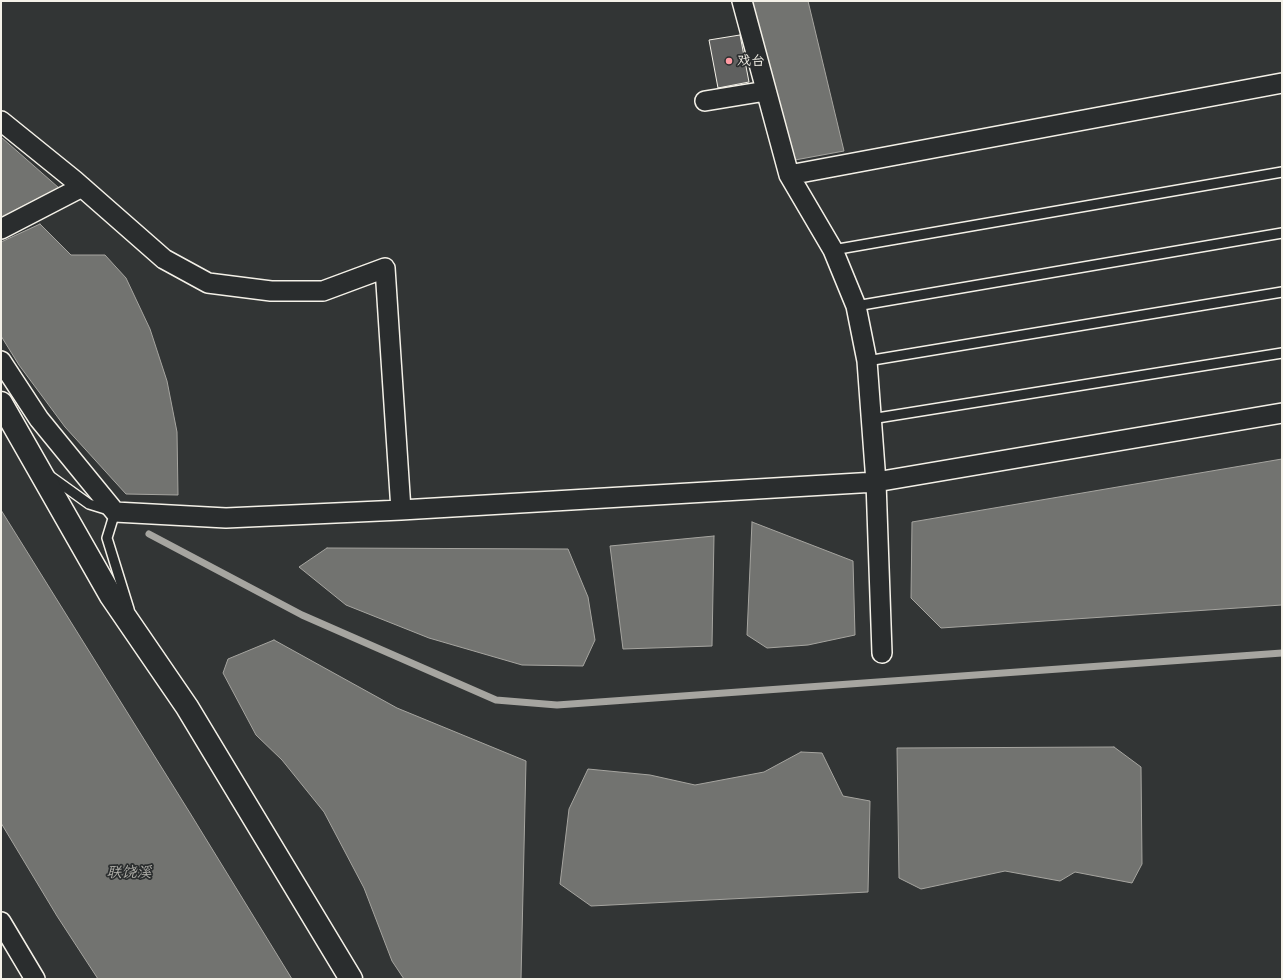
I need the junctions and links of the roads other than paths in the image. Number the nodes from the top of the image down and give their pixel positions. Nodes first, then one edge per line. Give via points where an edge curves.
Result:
1 (742, 1) edge
2 (1282, 83) edge
3 (766, 91) junction
4 (706, 101) dead end
5 (1, 121) edge
6 (1282, 172) edge
7 (789, 175) junction
8 (82, 187) junction
9 (1, 229) edge
10 (1282, 233) edge
11 (833, 250) junction
12 (1282, 292) edge
13 (856, 306) junction
14 (1282, 353) edge
15 (1, 361) edge
16 (867, 361) junction
17 (1, 403) edge
18 (1282, 413) edge
19 (871, 419) junction
20 (37, 467) junction
21 (876, 482) junction
22 (401, 510) junction
23 (115, 512) junction
24 (136, 631) junction
25 (882, 653) dead end
26 (1, 922) edge
27 (35, 979) edge
28 (351, 979) edge

1 - 3 street
2 - 7 street
3 - 4 street
3 - 7 street
5 - 8 street
6 - 11 lane
7 - 11 street
8 - 9 street
8 - 22 street via 164,259 208,283 271,292 323,290 385,268
10 - 13 lane
11 - 13 street
12 - 16 lane
13 - 16 street
14 - 19 lane
15 - 23 street via 39,420
16 - 19 street
17 - 20 street
18 - 21 street
19 - 21 street
20 - 23 lane via 89,504
20 - 24 street via 111,596
21 - 22 street
21 - 25 street
22 - 23 street via 226,518
23 - 24 lane via 107,538
24 - 28 street via 187,707
26 - 27 street

